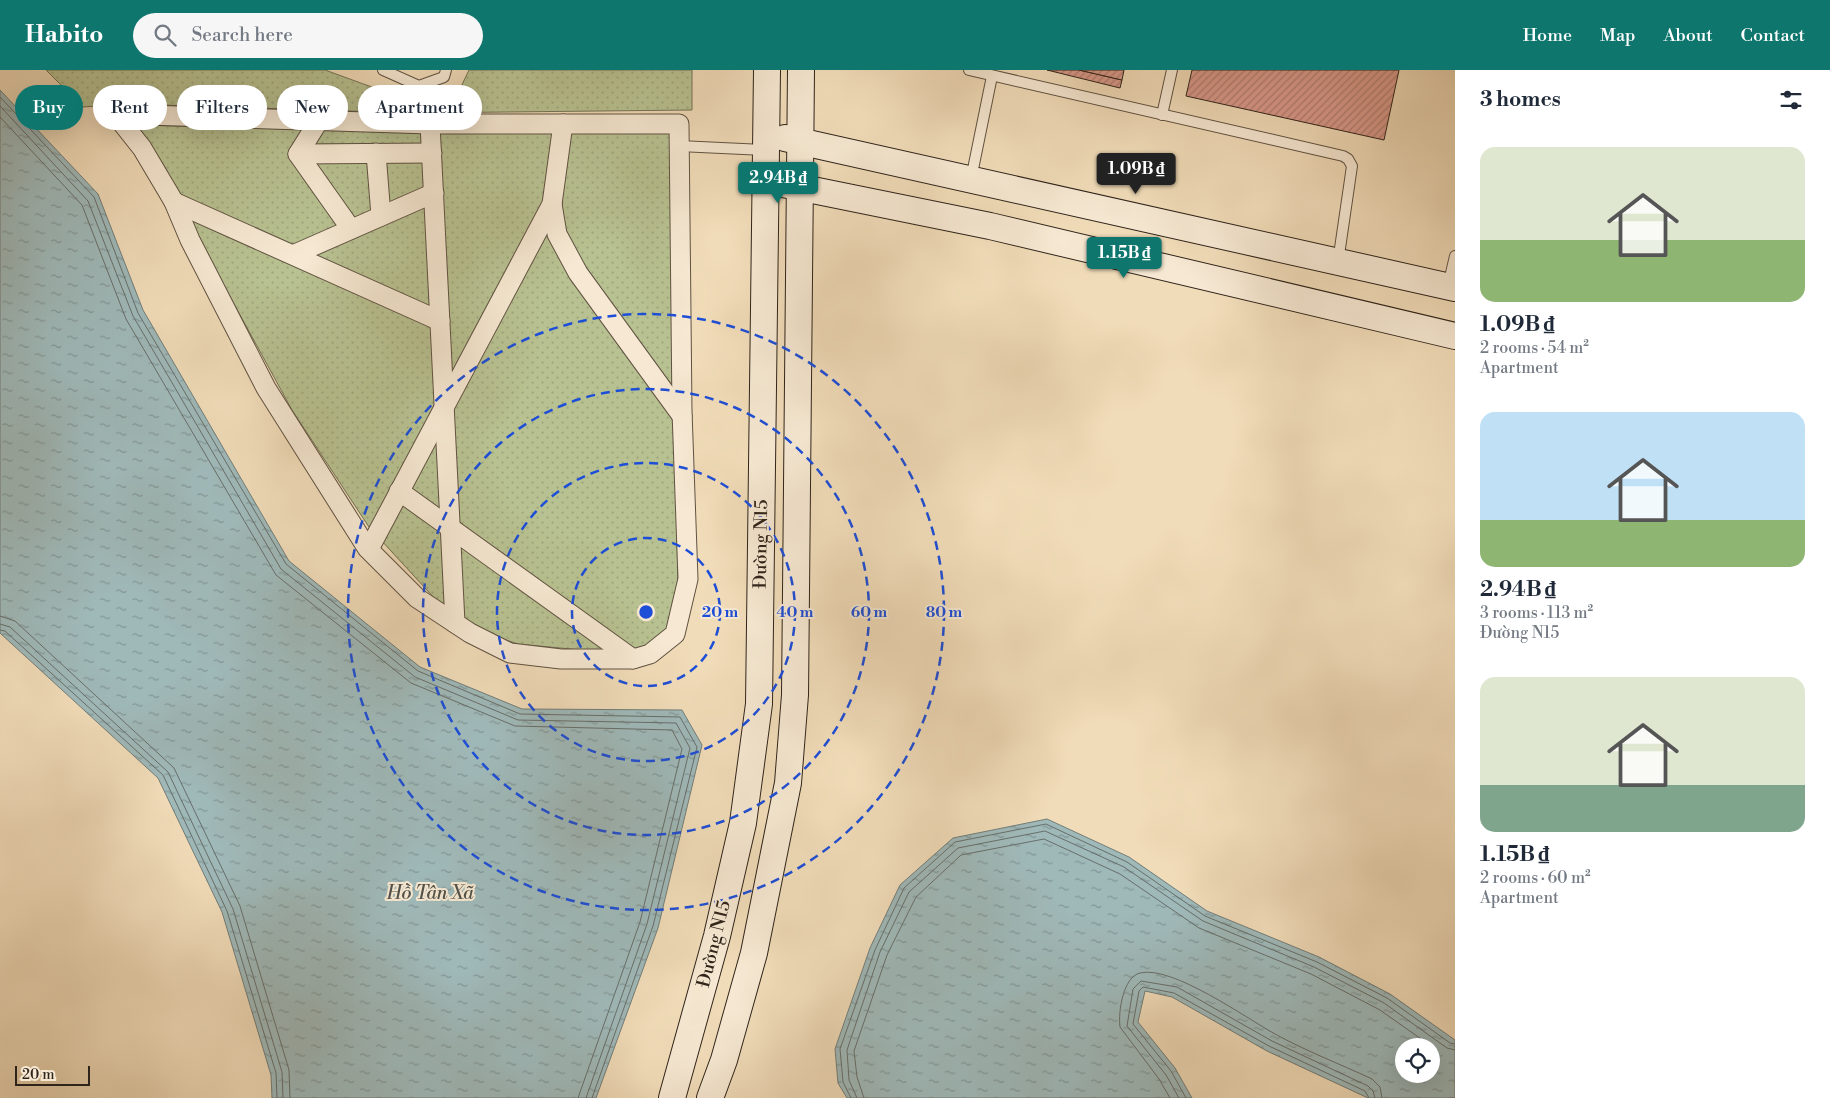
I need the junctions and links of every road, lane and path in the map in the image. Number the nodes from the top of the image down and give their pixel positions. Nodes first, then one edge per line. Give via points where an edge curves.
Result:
1 (383, 70) edge
2 (446, 70) edge
3 (767, 70) edge
4 (801, 70) edge
5 (969, 70) edge
6 (1172, 70) edge
7 (992, 76) junction
8 (1162, 115) junction
9 (277, 120) edge
10 (482, 124) edge
11 (563, 124) junction
12 (313, 130) edge
13 (430, 130) edge
14 (766, 142) junction
15 (802, 142) junction
16 (678, 146) junction
17 (376, 153) junction
18 (432, 153) junction
19 (298, 154) junction
20 (971, 179) junction
21 (764, 180) junction
22 (800, 188) junction
23 (434, 193) junction
24 (174, 202) junction
25 (552, 204) junction
26 (381, 216) junction
27 (351, 229) junction
28 (294, 254) junction
29 (1455, 256) edge
30 (1338, 262) junction
31 (1451, 288) edge
32 (440, 321) junction
33 (1455, 336) edge
34 (444, 407) junction
35 (682, 416) junction
36 (399, 492) junction
37 (451, 530) junction
38 (369, 549) junction
39 (455, 623) junction
40 (633, 659) junction
41 (672, 1098) edge
42 (710, 1098) edge

1 - 2 lane via 419,86 444,77
3 - 14 street, Đường N15
4 - 15 street, Đường N15
5 - 7 lane
6 - 8 lane
7 - 8 lane
7 - 20 lane
8 - 30 lane via 1348,159 1352,166
9 - 24 street via 115,114 142,148
10 - 11 street
11 - 16 street via 679,124
11 - 25 street
12 - 19 street
13 - 18 street
14 - 15 street
14 - 16 lane
14 - 21 street, Đường N15
15 - 20 street
15 - 22 street, Đường N15
16 - 35 street
17 - 18 street
17 - 19 street
17 - 26 street
18 - 23 street
19 - 27 street
20 - 30 street
21 - 22 street
21 - 41 street, Đường N15 via 759,704 743,823 717,936
22 - 33 street via 990,226
22 - 42 street, Đường N15 via 796,695 788,783 754,953
23 - 26 street
23 - 32 street
24 - 28 street
24 - 38 street via 190,240 266,388
25 - 34 street
25 - 35 street via 557,234 578,273
26 - 27 street
27 - 28 street
28 - 32 street
29 - 31 lane
30 - 31 street
32 - 34 street
34 - 36 street
34 - 37 street
35 - 40 street via 688,579 675,634 650,654
36 - 37 street
36 - 38 street
37 - 39 street
37 - 40 street
38 - 39 street via 417,598
39 - 40 street via 510,653 561,659

